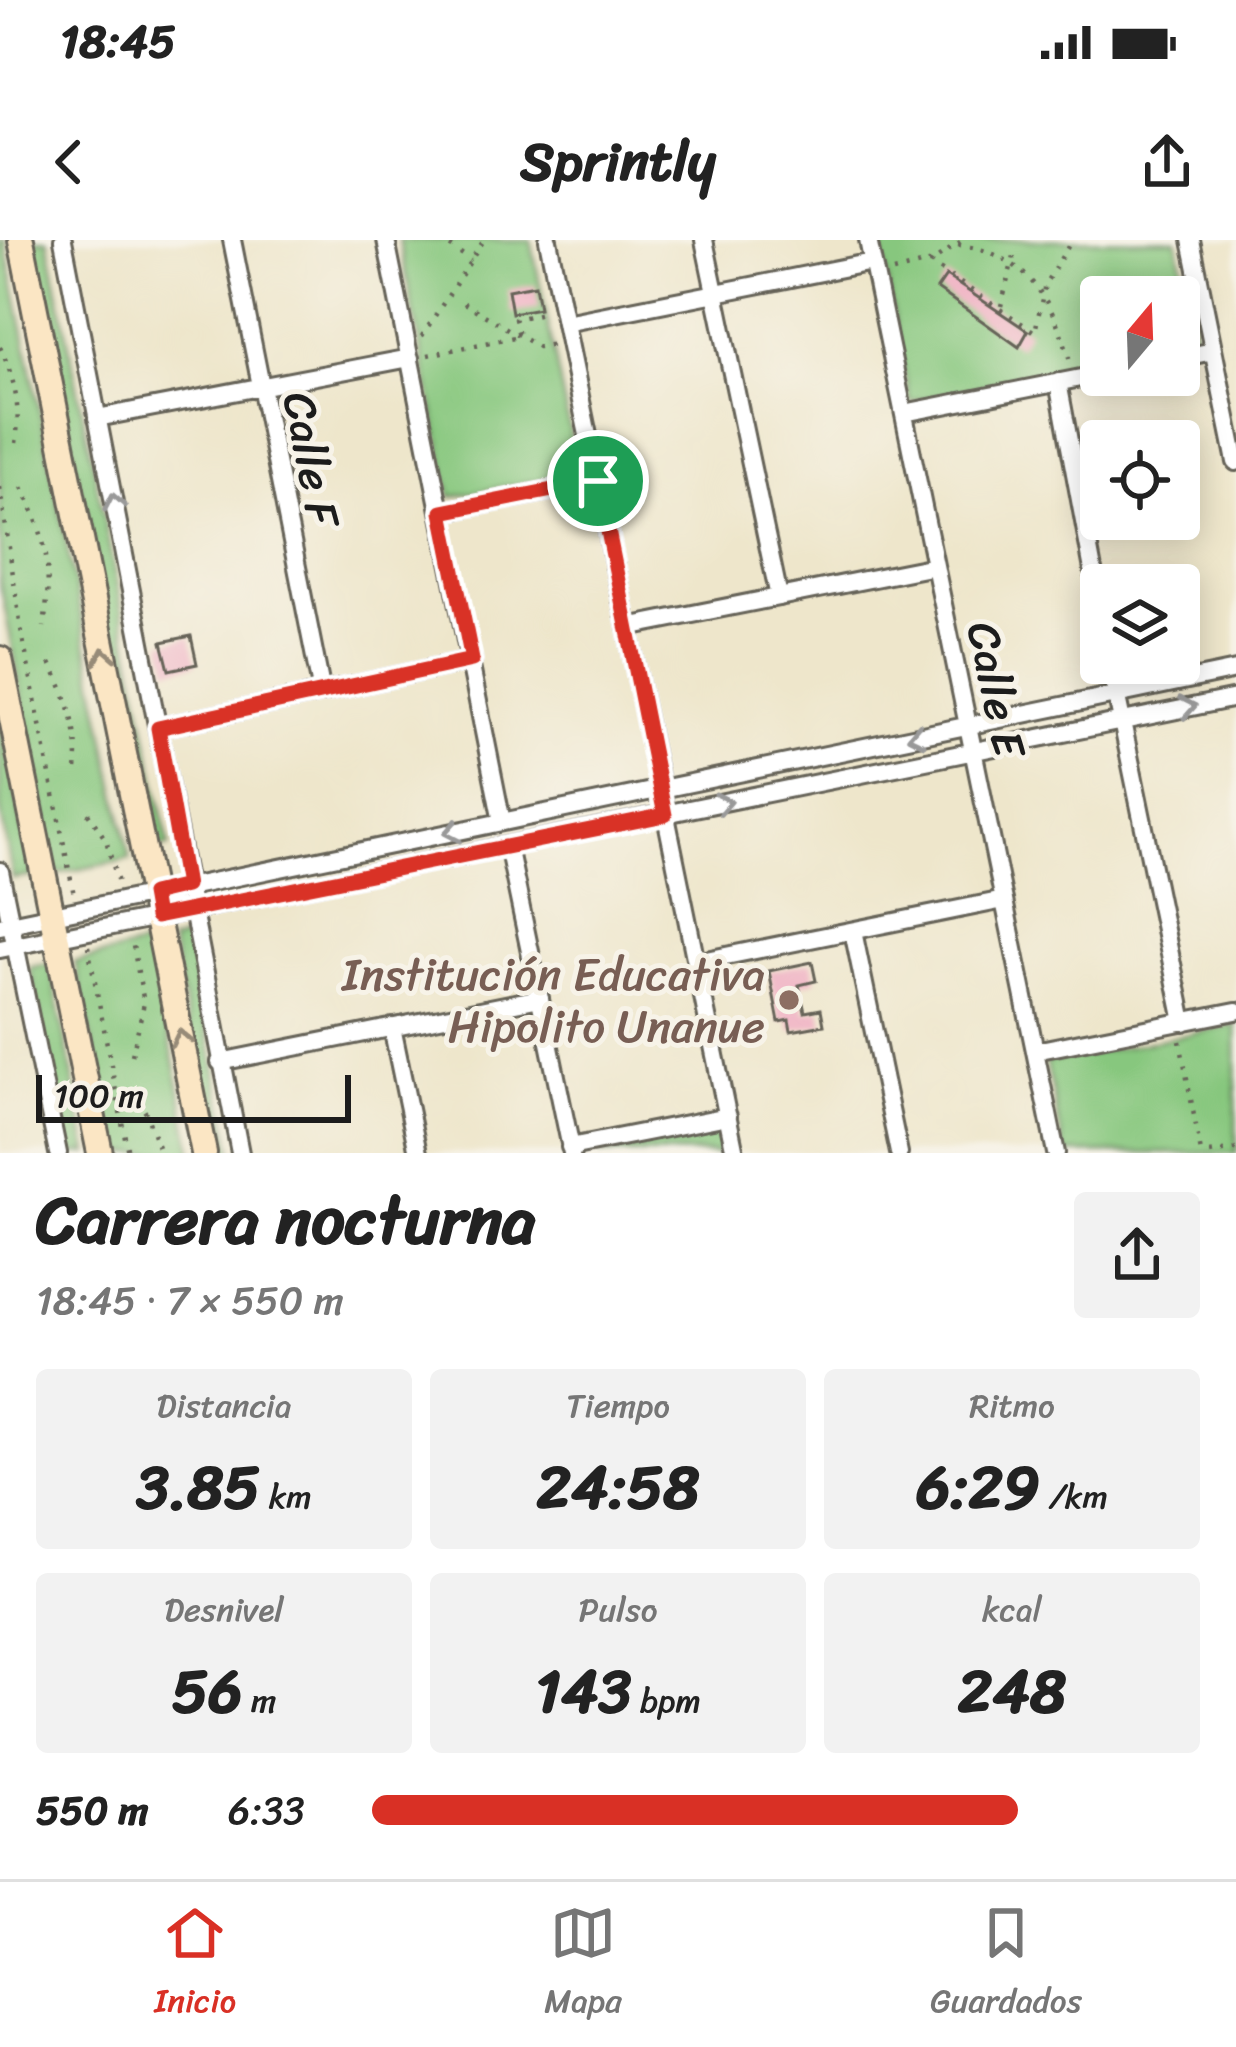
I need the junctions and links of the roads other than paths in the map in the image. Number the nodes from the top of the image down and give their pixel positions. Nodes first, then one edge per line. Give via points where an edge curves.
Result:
1 (21, 240) edge
2 (63, 240) edge
3 (232, 240) edge
4 (386, 240) edge
5 (548, 240) edge
6 (704, 240) edge
7 (868, 240) edge
8 (1191, 240) edge
9 (879, 259) junction
10 (715, 293) junction
11 (567, 332) junction
12 (1213, 351) junction
13 (1200, 354) edge
14 (410, 358) junction
15 (1080, 373) edge
16 (1058, 382) junction
17 (261, 387) junction
18 (904, 413) junction
19 (97, 418) junction
20 (1236, 462) edge
21 (598, 481) junction
22 (442, 512) junction
23 (1092, 564) edge
24 (935, 566) junction
25 (779, 597) junction
26 (627, 627) junction
27 (0, 659) edge
28 (472, 660) junction
29 (1236, 670) edge
30 (1114, 684) edge
31 (322, 693) junction
32 (1116, 694) junction
33 (1236, 698) edge
34 (1121, 720) junction
35 (968, 725) junction
36 (158, 728) junction
37 (973, 752) junction
38 (661, 789) junction
39 (665, 815) junction
40 (502, 822) junction
41 (508, 846) junction
42 (0, 871) edge
43 (186, 886) junction
44 (1004, 901) junction
45 (154, 906) junction
46 (192, 910) junction
47 (62, 920) junction
48 (5, 925) edge
49 (853, 931) junction
50 (8, 947) edge
51 (696, 962) junction
52 (540, 998) junction
53 (1236, 1011) edge
54 (1184, 1022) junction
55 (392, 1028) junction
56 (1035, 1051) junction
57 (220, 1062) junction
58 (728, 1116) junction
59 (571, 1150) edge
60 (58, 1153) edge
61 (100, 1153) edge
62 (205, 1153) edge
63 (240, 1153) edge
64 (418, 1153) edge
65 (735, 1153) edge
66 (898, 1153) edge
67 (1056, 1153) edge

45 -> 1 main road
2 - 19 street
3 - 17 street, Calle F
4 - 14 street
5 - 11 street
6 - 10 street
7 - 9 street, Calle E
8 - 12 street
9 - 10 street
9 - 18 street, Calle E
10 - 11 street
10 - 25 street
11 - 21 street
12 - 13 street
12 - 20 street
14 - 17 street
14 - 22 street
15 - 16 street
16 - 18 street
16 - 23 street
17 - 19 street
17 - 31 street, Calle F
18 - 24 street, Calle E
36 -> 19 street
21 - 22 street
21 - 26 street
22 - 28 street
24 - 25 street
24 - 35 street, Calle E
25 - 26 street
26 - 38 street
27 - 47 main road
28 - 31 street
28 - 40 street
29 - 32 street
30 - 32 street
31 - 36 street
32 - 34 street
32 - 35 street
34 -> 33 street
34 - 37 street
34 - 54 street
35 - 37 street, Calle E
35 -> 38 street
36 - 43 street
39 -> 37 street
37 - 44 street, Calle E
38 - 39 street
38 - 40 street
39 - 41 street
39 - 51 street
40 -> 43 street
41 - 46 street
41 - 52 street
42 - 48 street
43 - 45 street
43 - 46 street
44 - 49 street
44 - 56 street, Calle E
45 - 46 street
45 - 47 street via 125,899
45 - 47 street via 129,923 85,932
62 -> 45 main road
46 - 57 street
47 - 48 street
47 - 50 street
47 - 61 main road
48 - 50 street
49 - 51 street
49 - 66 street
50 - 60 street
51 - 58 street
52 - 55 street
52 - 59 street
53 - 54 street
54 - 56 street
55 - 57 street
55 - 64 street
56 - 67 street, Calle E
57 - 63 street
58 - 59 street
58 - 65 street

